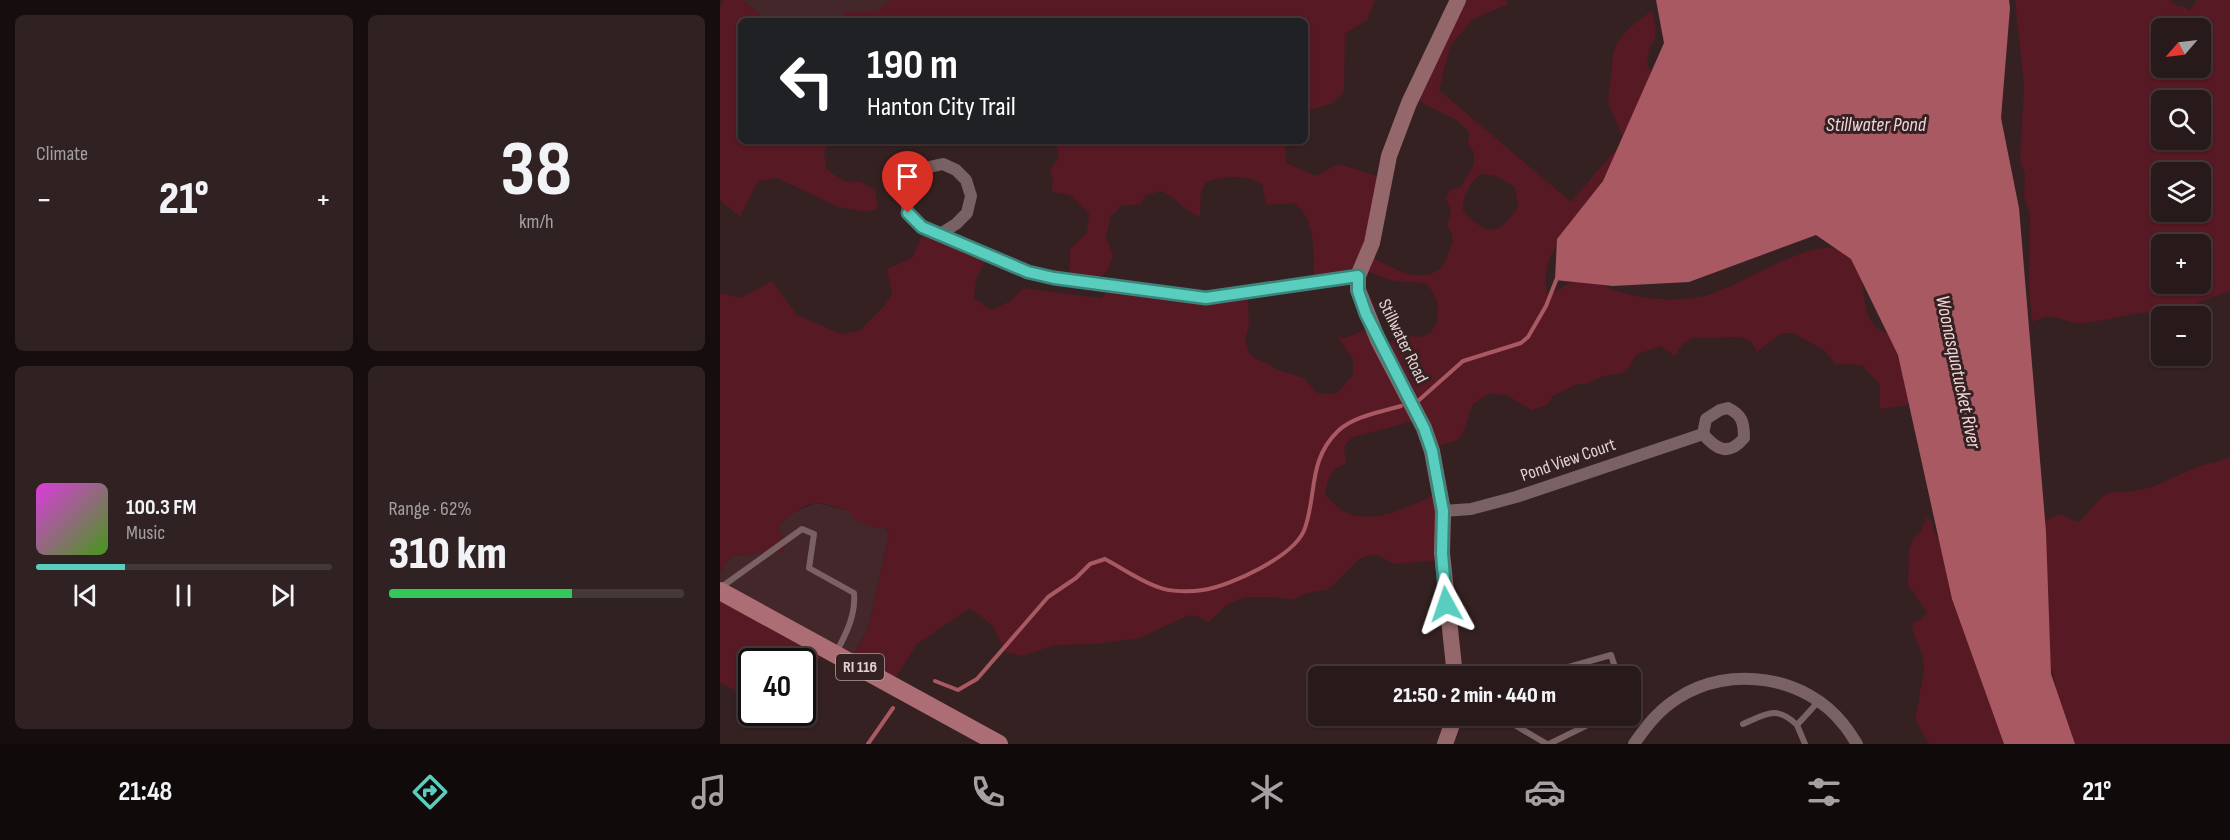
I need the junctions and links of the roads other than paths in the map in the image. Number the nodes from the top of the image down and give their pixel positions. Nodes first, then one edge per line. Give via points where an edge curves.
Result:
1 (1458, 0) edge
2 (940, 234) junction
3 (1358, 276) junction
4 (1703, 434) dead end
5 (1443, 511) junction
6 (720, 590) edge
7 (835, 654) junction
8 (1454, 666) edge
9 (1572, 666) edge
10 (1615, 666) edge
11 (1818, 702) junction
12 (1743, 724) dead end
13 (1797, 725) junction
14 (1451, 726) edge
15 (1516, 726) edge
16 (1585, 726) edge
17 (999, 744) edge
18 (1445, 744) edge
19 (1548, 744) edge
20 (1635, 744) edge
21 (1805, 744) edge
22 (1857, 744) edge

1 - 3 street via 1398,128 1384,176 1372,243
2 - 2 street via 922,227 908,213 905,190 914,175 943,164 966,180 971,196 967,213
2 - 3 street via 1028,272 1206,298
3 - 5 street, Stillwater Road via 1358,291 1366,314 1424,428
4 - 5 street, Pond View Court via 1516,497 1471,509
5 - 8 street, Stillwater Road via 1442,553
6 - 7 main road, RI 116
6 - 7 lane via 802,529 814,534 808,568 854,593 850,627
7 - 17 main road, RI 116
9 - 10 lane via 1611,655
11 - 13 lane
11 - 20 street via 1779,682 1722,681 1680,696 1651,720
11 - 22 street via 1844,724
12 - 13 lane via 1779,712
13 - 21 lane
14 - 18 street
15 - 19 lane
16 - 19 lane

